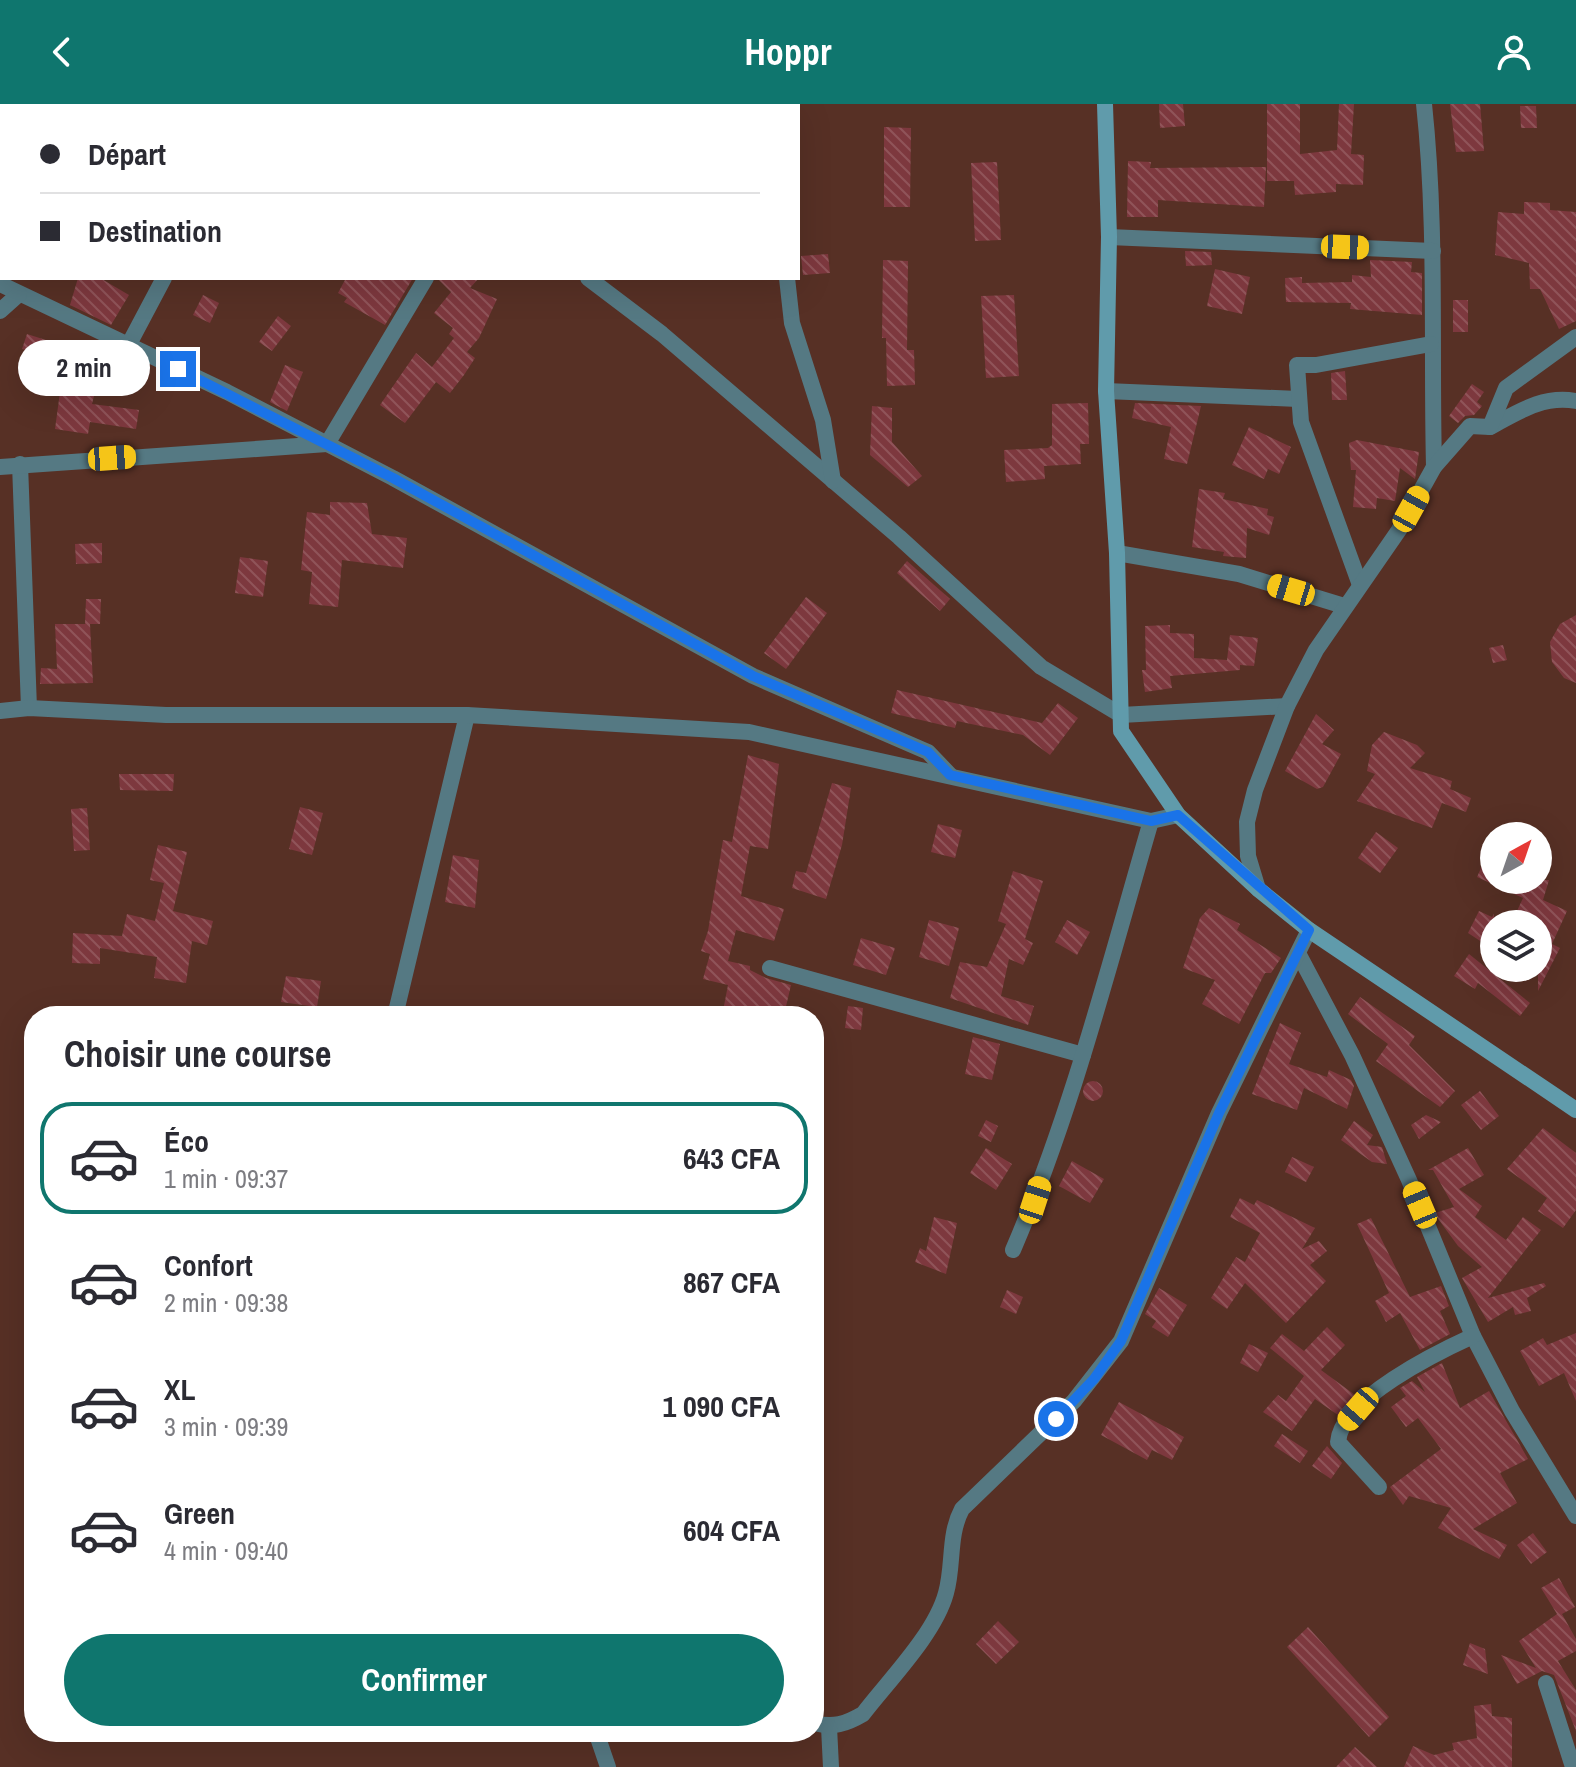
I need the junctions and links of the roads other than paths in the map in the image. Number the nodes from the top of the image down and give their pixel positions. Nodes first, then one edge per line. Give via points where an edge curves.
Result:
1 (1105, 104) edge
2 (1424, 104) edge
3 (1109, 237) junction
4 (1433, 251) junction
5 (163, 280) edge
6 (425, 280) edge
7 (591, 280) edge
8 (787, 280) edge
9 (0, 284) edge
10 (19, 294) junction
11 (0, 311) edge
12 (1576, 337) edge
13 (1431, 344) junction
14 (128, 346) junction
15 (1106, 391) junction
16 (1298, 399) junction
17 (1576, 401) edge
18 (1490, 427) junction
19 (327, 444) junction
20 (20, 464) junction
21 (0, 467) edge
22 (1434, 467) junction
23 (833, 481) junction
24 (1117, 553) junction
25 (1360, 585) junction
26 (1344, 606) junction
27 (1287, 706) junction
28 (29, 708) junction
29 (0, 711) edge
30 (467, 715) junction
31 (1121, 715) junction
32 (950, 775) junction
33 (1178, 815) junction
34 (1151, 821) junction
35 (1258, 889) junction
36 (1309, 930) junction
37 (1298, 953) junction
38 (770, 968) dead end
39 (397, 1006) edge
40 (1083, 1055) junction
41 (1576, 1110) edge
42 (1013, 1250) dead end
43 (1473, 1336) junction
44 (1379, 1487) dead end
45 (1576, 1516) edge
46 (1546, 1683) dead end
47 (824, 1725) edge
48 (824, 1738) edge
49 (599, 1742) edge
50 (608, 1767) edge
51 (831, 1767) edge
52 (1573, 1767) edge

1 - 3 main road
2 - 4 street via 1434,191
3 - 4 street
3 - 15 main road
4 - 13 street
5 - 14 street
6 - 19 street
7 - 23 street
8 - 23 street via 792,323 823,420
9 - 10 street
10 - 11 street
10 - 14 street
12 - 18 street via 1506,388
13 - 16 street via 1297,365
13 - 22 street
14 - 19 street
15 - 16 street
15 - 24 main road
16 - 25 street via 1301,422
17 - 18 street via 1533,404
18 - 22 street via 1470,426
19 - 20 street
19 - 32 street via 753,676 928,752
20 - 21 street
20 - 28 street
22 - 25 street
23 - 31 street via 1041,667
24 - 26 street via 1239,574
24 - 31 main road
25 - 26 street
26 - 27 street
27 - 31 street
27 - 35 street via 1247,822 1248,856
28 - 29 street
28 - 30 street via 166,715
30 - 32 street via 749,732
30 - 39 street
31 - 33 main road via 1121,731
32 - 34 street
33 - 34 street
33 - 35 main road
34 - 40 street
35 - 36 main road
36 - 37 street
36 - 41 main road
37 - 43 street via 1359,1069
37 - 47 street via 1219,1113 1121,1341 1074,1401 962,1509 936,1618 863,1714 848,1723
38 - 40 street
40 - 42 street
43 - 44 street via 1396,1376 1339,1432 1338,1442
43 - 45 street
46 - 52 street
48 - 51 street
49 - 50 street

